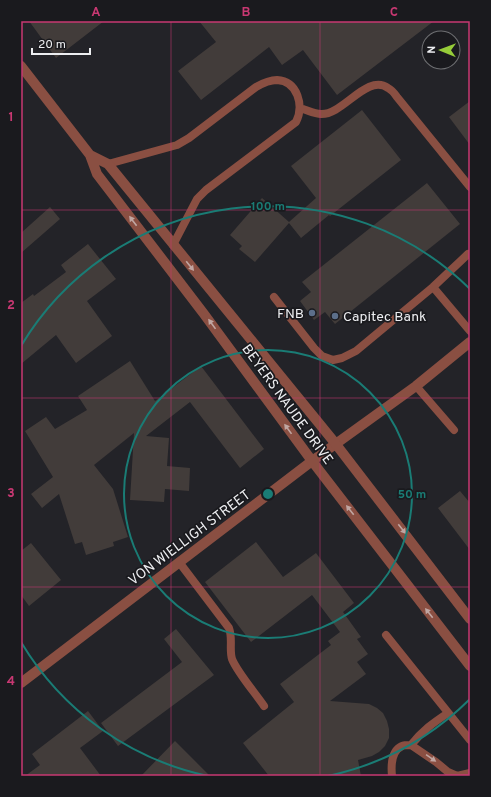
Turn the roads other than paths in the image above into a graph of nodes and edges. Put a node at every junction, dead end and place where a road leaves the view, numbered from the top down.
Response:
1 (21, 66) edge
2 (300, 108) junction
3 (90, 155) junction
4 (108, 164) junction
5 (470, 187) edge
6 (173, 245) junction
7 (468, 254) dead end
8 (433, 287) junction
9 (274, 297) dead end
10 (470, 331) edge
11 (470, 342) edge
12 (416, 386) junction
13 (454, 430) dead end
14 (335, 443) junction
15 (312, 460) junction
16 (179, 562) junction
17 (470, 618) edge
18 (386, 635) dead end
19 (470, 666) edge
20 (21, 683) edge
21 (264, 706) dead end
22 (448, 713) junction
23 (470, 740) edge
24 (412, 745) junction
25 (470, 773) edge
26 (392, 776) edge
27 (457, 776) edge

1 - 3 street, BEYERS NAUDE DRIVE
2 - 4 lane
2 - 5 lane
2 - 6 lane
3 - 4 street, BEYERS NAUDE DRIVE
15 -> 3 street, BEYERS NAUDE DRIVE
4 - 6 street, BEYERS NAUDE DRIVE
6 -> 14 street, BEYERS NAUDE DRIVE
7 - 8 lane
8 - 9 lane
8 - 10 lane
11 - 12 street, VON WIELLIGH STREET
12 - 13 lane
12 - 14 street, VON WIELLIGH STREET
14 - 15 street, VON WIELLIGH STREET
14 -> 17 street, BEYERS NAUDE DRIVE
15 - 16 street, VON WIELLIGH STREET
19 -> 15 street, BEYERS NAUDE DRIVE
16 - 20 street, VON WIELLIGH STREET
16 - 21 lane
18 - 22 lane
22 - 23 lane
22 - 24 lane
24 - 26 lane
24 -> 27 lane
25 - 27 lane

